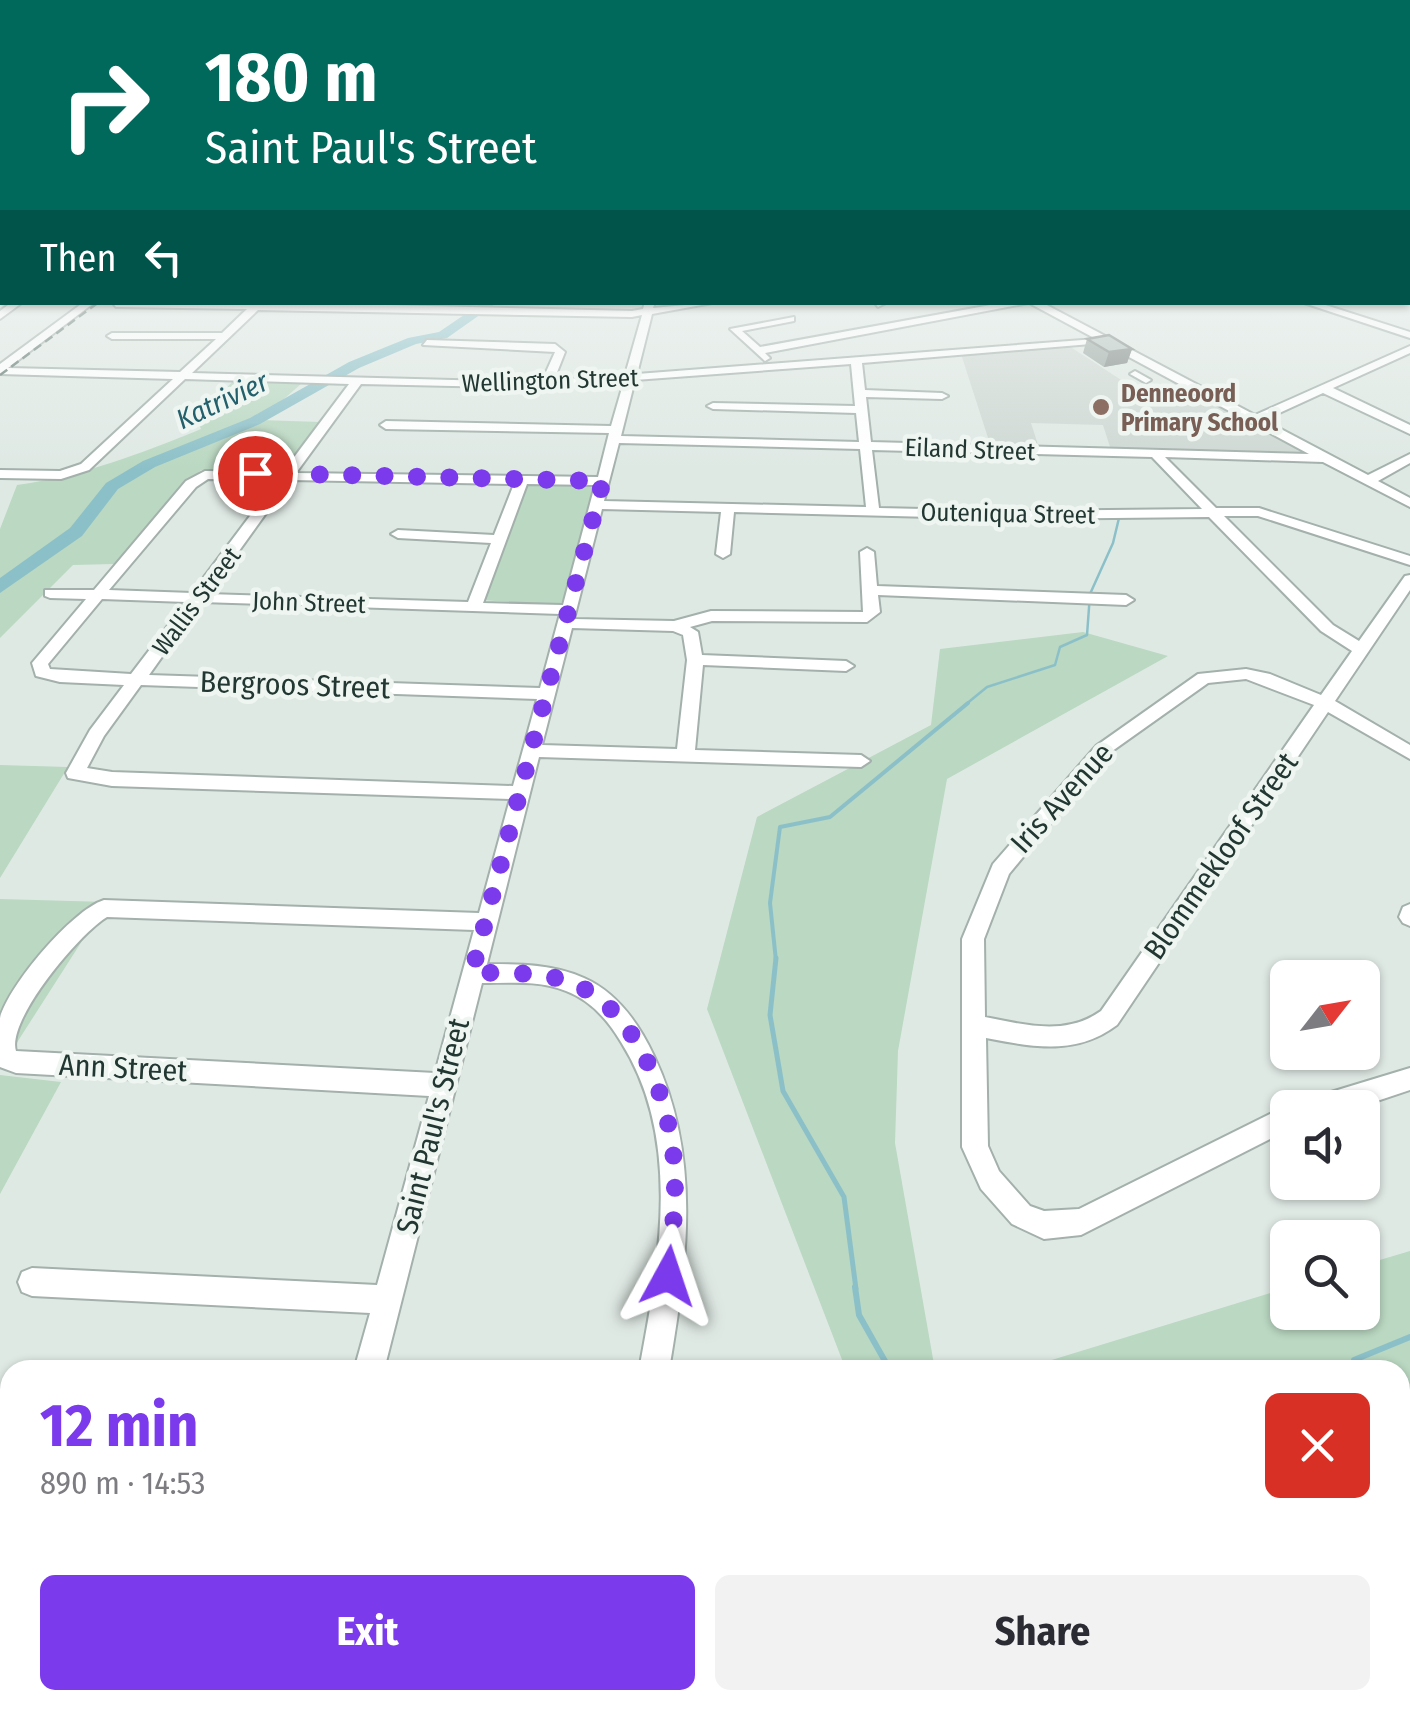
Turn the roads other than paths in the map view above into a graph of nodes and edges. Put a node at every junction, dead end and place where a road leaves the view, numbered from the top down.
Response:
1 (302, 308) edge
2 (648, 308) edge
3 (83, 309) edge
4 (254, 309) edge
5 (953, 309) edge
6 (993, 309) edge
7 (1046, 309) edge
8 (1327, 309) edge
9 (963, 315) junction
10 (791, 319) dead end
11 (291, 323) dead end
12 (1410, 335) edge
13 (112, 336) dead end
14 (225, 336) junction
15 (1103, 341) junction
16 (427, 342) dead end
17 (1410, 350) edge
18 (757, 351) junction
19 (856, 360) junction
20 (774, 366) junction
21 (2, 369) edge
22 (1165, 372) junction
23 (184, 376) junction
24 (1141, 377) dead end
25 (630, 378) junction
26 (356, 381) junction
27 (546, 384) junction
28 (1325, 389) junction
29 (860, 394) junction
30 (942, 396) dead end
31 (713, 406) dead end
32 (862, 410) junction
33 (1254, 420) junction
34 (386, 425) dead end
35 (1410, 430) edge
36 (616, 435) junction
37 (868, 445) junction
38 (1157, 456) junction
39 (1326, 458) junction
40 (1410, 458) edge
41 (0, 474) edge
42 (290, 474) junction
43 (522, 479) junction
44 (1369, 480) junction
45 (603, 481) junction
46 (1410, 502) edge
47 (599, 505) junction
48 (728, 507) junction
49 (873, 511) junction
50 (1212, 512) junction
51 (398, 534) dead end
52 (499, 539) junction
53 (867, 552) dead end
54 (723, 554) dead end
55 (1410, 561) edge
56 (1410, 579) edge
57 (873, 590) junction
58 (50, 593) dead end
59 (96, 595) junction
60 (198, 598) junction
61 (1126, 600) dead end
62 (474, 607) junction
63 (566, 616) junction
64 (676, 626) junction
65 (1361, 649) junction
66 (695, 660) junction
67 (846, 666) dead end
68 (136, 680) junction
69 (548, 694) junction
70 (1326, 704) junction
71 (533, 751) junction
72 (1410, 753) edge
73 (685, 756) junction
74 (861, 761) dead end
75 (519, 793) junction
76 (486, 922) junction
77 (472, 972) junction
78 (976, 1026) junction
79 (1410, 1079) edge
80 (444, 1084) junction
81 (1375, 1090) edge
82 (1270, 1126) edge
83 (32, 1282) dead end
84 (388, 1300) junction
85 (372, 1360) edge
86 (655, 1360) edge

1 - 11 street
2 - 25 street, Saint Paul's Street
3 - 21 street
4 - 14 street
5 - 9 street
6 - 9 street
7 - 15 street
8 - 12 street
9 - 18 street
10 - 18 street
13 - 14 street
14 - 23 street
15 - 19 street, Wellington Street
15 - 22 street
16 - 27 street
17 - 28 street
18 - 20 street
19 - 20 street, Wellington Street
19 - 29 street
20 - 25 street, Wellington Street
21 - 23 street, Wellington Street
22 - 24 street
22 - 33 street
23 - 26 street, Wellington Street
23 - 41 street
25 - 27 street, Wellington Street
25 - 36 street, Saint Paul's Street
26 - 27 street, Wellington Street
26 - 42 street, Wallis Street
28 - 33 street
28 - 35 street
29 - 30 street
29 - 32 street
31 - 32 street
32 - 37 street
33 - 39 street
34 - 36 street, Eiland Street
36 - 37 street, Eiland Street
36 - 45 street, Saint Paul's Street
37 - 38 street, Eiland Street
37 - 49 street
38 - 39 street, Eiland Street
38 - 50 street
39 - 44 street
40 - 44 street
42 - 43 street
42 - 59 street
42 - 60 street, Wallis Street
43 - 45 street
43 - 52 street
44 - 46 street
45 - 47 street, Saint Paul's Street
47 - 48 street, Outeniqua Street
47 - 63 street, Saint Paul's Street
48 - 49 street, Outeniqua Street
48 - 54 street
49 - 50 street, Outeniqua Street
50 - 55 street, Outeniqua Street
50 - 65 street
51 - 52 street
52 - 62 street
53 - 57 street
56 - 65 street, Blommekloof Street
57 - 61 street
57 - 64 street, John Street
58 - 59 street, John Street
59 - 60 street, John Street
59 - 68 street, Bergroos Street
60 - 62 street, John Street
60 - 68 street, Wallis Street
62 - 63 street, John Street
63 - 64 street, John Street
63 - 69 street, Saint Paul's Street
64 - 66 street
65 - 70 street, Blommekloof Street
66 - 67 street
66 - 73 street
68 - 69 street, Bergroos Street
68 - 75 street, Wallis Street
69 - 71 street, Saint Paul's Street
70 - 72 street, Iris Avenue
70 - 78 street, Blommekloof Street
70 - 78 street, Iris Avenue
71 - 73 street
71 - 75 street, Saint Paul's Street
73 - 74 street
75 - 76 street, Saint Paul's Street
76 - 77 street, Saint Paul's Street
76 - 80 street, Ann Street
77 - 80 street, Saint Paul's Street
77 - 86 street
78 - 82 street, Iris Avenue
79 - 81 street
80 - 84 street, Saint Paul's Street
83 - 84 street
84 - 85 street, Saint Paul's Street

